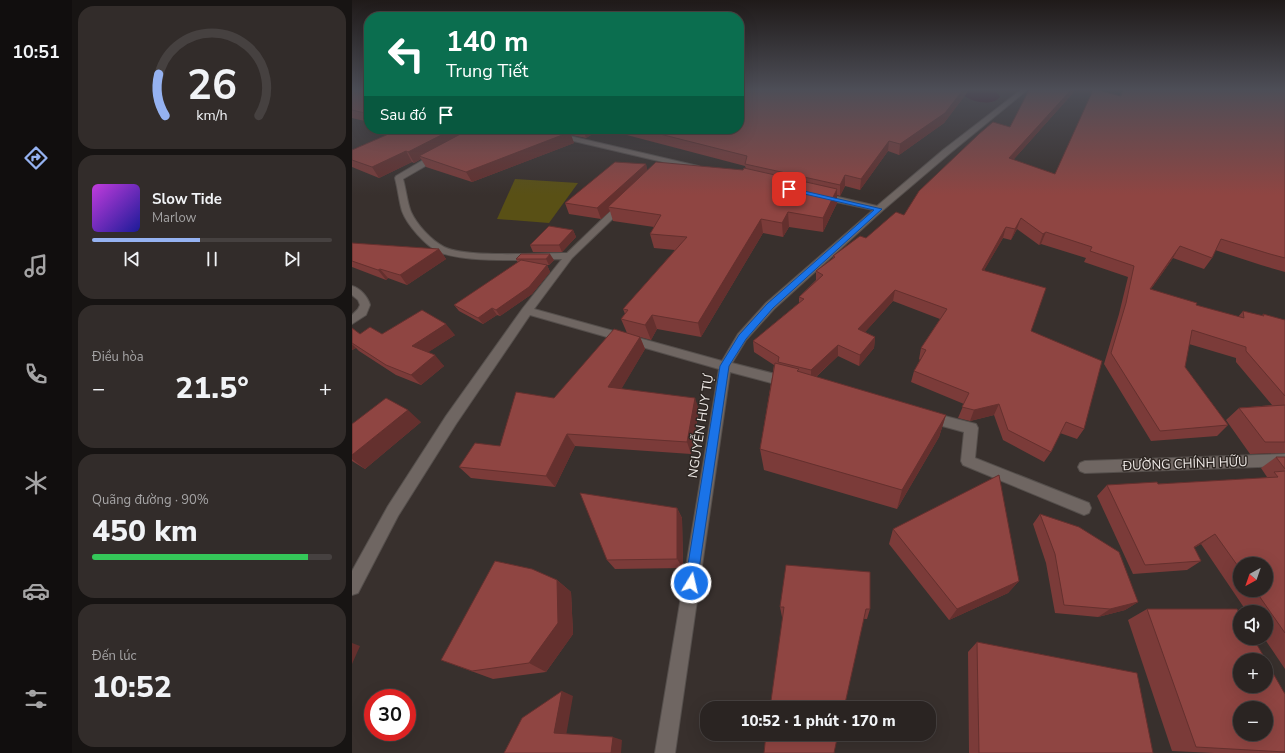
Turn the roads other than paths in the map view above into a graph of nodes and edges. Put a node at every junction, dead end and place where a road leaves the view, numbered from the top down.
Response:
1 (980, 125) edge
2 (553, 134) edge
3 (446, 151) edge
4 (669, 161) junction
5 (708, 170) edge
6 (649, 180) edge
7 (809, 193) edge
8 (628, 199) edge
9 (879, 209) junction
10 (569, 256) junction
11 (352, 288) edge
12 (527, 311) junction
13 (352, 320) edge
14 (725, 366) junction
15 (802, 386) edge
16 (917, 414) edge
17 (1285, 460) edge
18 (1085, 467) dead end
19 (1084, 508) dead end
20 (352, 587) edge
21 (665, 753) edge

1 - 9 street, NGUYỄN HUY TỰ
2 - 4 street
3 - 10 street
4 - 5 street
4 - 6 street
7 - 9 street
8 - 10 street
9 - 14 street, NGUYỄN HUY TỰ
10 - 12 street
11 - 13 street
12 - 14 street
12 - 20 street
14 - 15 street
14 - 21 street, NGUYỄN HUY TỰ
16 - 19 street
17 - 18 street, ĐƯỜNG CHÍNH HỮU

